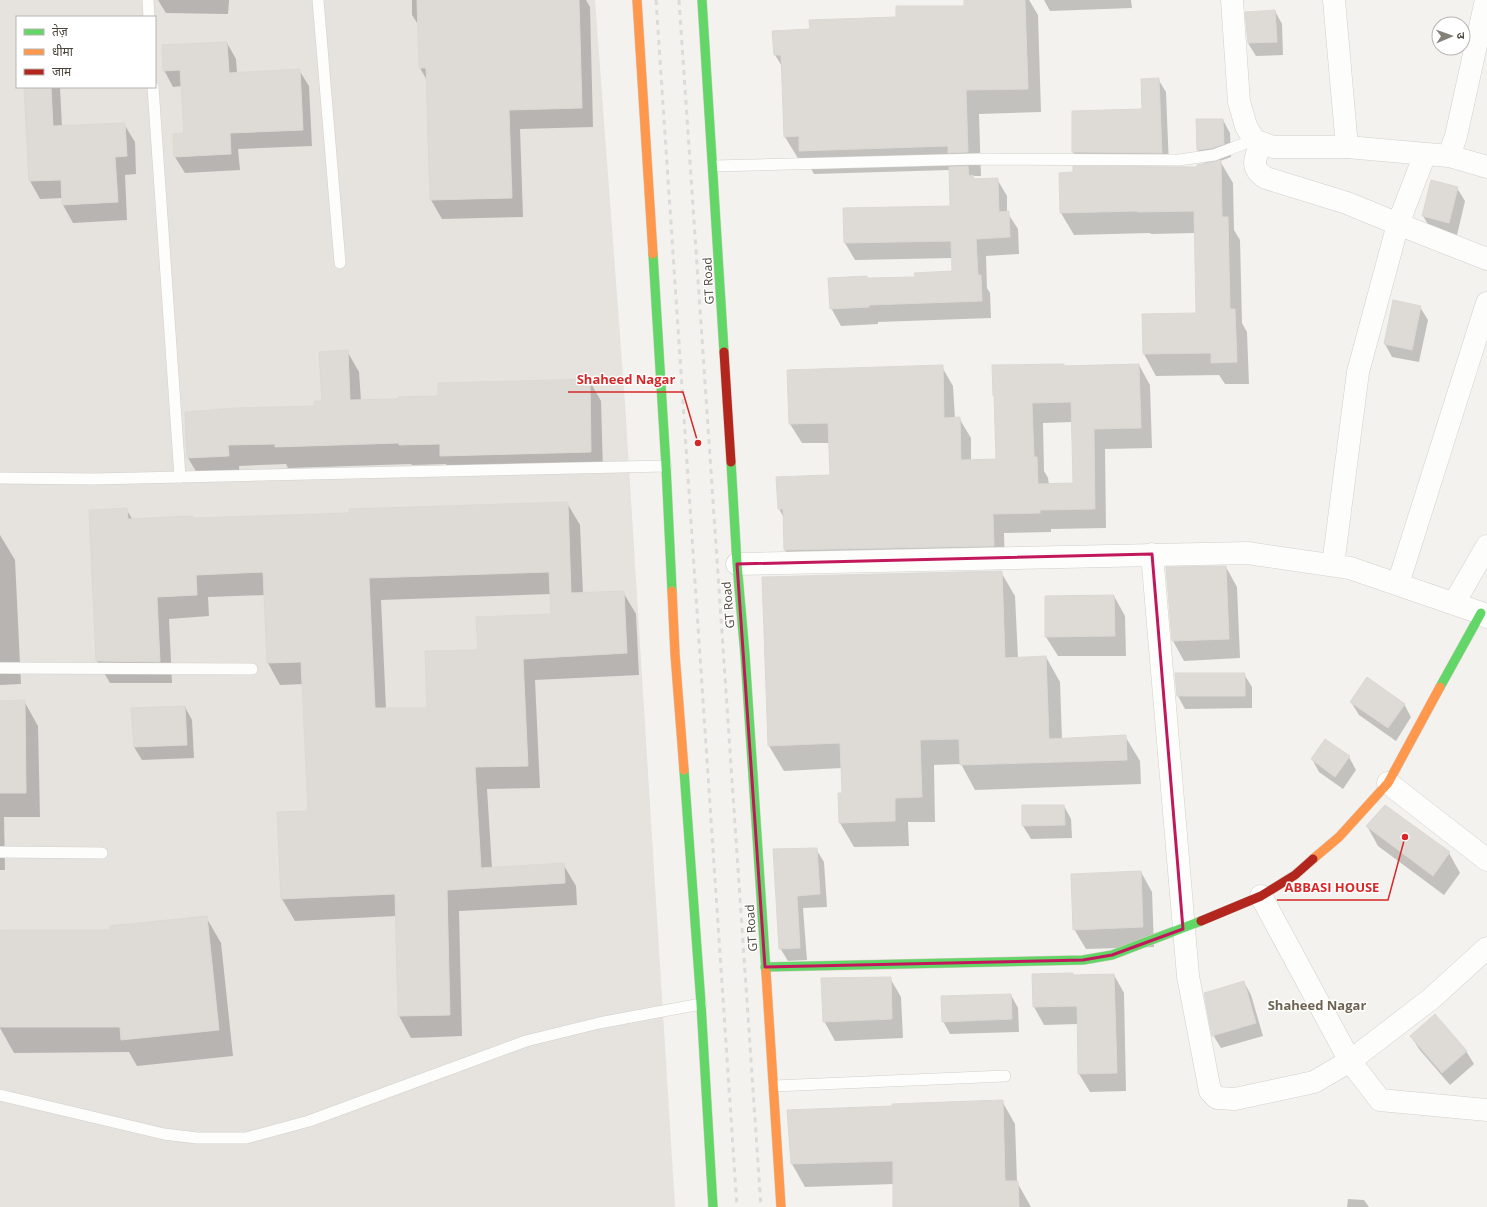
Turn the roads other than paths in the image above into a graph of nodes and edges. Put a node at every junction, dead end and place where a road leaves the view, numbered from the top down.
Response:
1 (148, 0) edge
2 (318, 0) edge
3 (638, 0) edge
4 (702, 0) edge
5 (1232, 0) edge
6 (1334, 0) edge
7 (1486, 0) edge
8 (149, 16) edge
9 (154, 88) edge
10 (1258, 141) junction
11 (1347, 147) junction
12 (1425, 154) junction
13 (1449, 156) junction
14 (713, 166) junction
15 (1487, 167) edge
16 (1398, 224) junction
17 (1487, 259) edge
18 (340, 263) dead end
19 (1487, 303) edge
20 (666, 466) junction
21 (180, 477) junction
22 (0, 478) edge
23 (1487, 546) edge
24 (1152, 554) junction
25 (737, 564) junction
26 (1333, 565) junction
27 (1398, 584) junction
28 (1454, 603) junction
29 (1484, 615) edge
30 (0, 668) edge
31 (252, 668) dead end
32 (1388, 784) junction
33 (0, 852) edge
34 (102, 853) dead end
35 (1487, 860) edge
36 (1261, 896) junction
37 (1183, 929) junction
38 (1487, 948) edge
39 (765, 967) junction
40 (700, 1004) junction
41 (1350, 1061) junction
42 (1005, 1076) dead end
43 (774, 1086) junction
44 (0, 1095) edge
45 (1487, 1110) edge
46 (713, 1207) edge
47 (782, 1207) edge

1 - 8 lane
2 - 18 lane
3 - 20 main road
4 - 14 main road, GT Road
5 - 10 street
6 - 11 street
7 - 13 street
9 - 21 lane
10 - 11 street
10 - 14 lane
10 - 16 street
11 - 12 street
12 - 13 street
12 - 16 street
13 - 15 street
14 - 25 main road, GT Road
16 - 17 street
16 - 26 street
19 - 27 street
20 - 21 lane
20 - 40 main road
21 - 22 lane
23 - 28 street
24 - 25 street
24 - 26 street
24 - 37 street
25 - 39 main road, GT Road
26 - 27 street
27 - 28 street
28 - 29 street
29 - 32 main road
30 - 31 lane
32 - 35 street
32 - 36 main road
33 - 34 lane
36 - 37 main road
36 - 41 street
37 - 39 main road
37 - 41 street
38 - 41 street
39 - 43 main road, GT Road
40 - 44 lane
40 - 46 main road
41 - 45 street
42 - 43 lane
43 - 47 main road, GT Road

